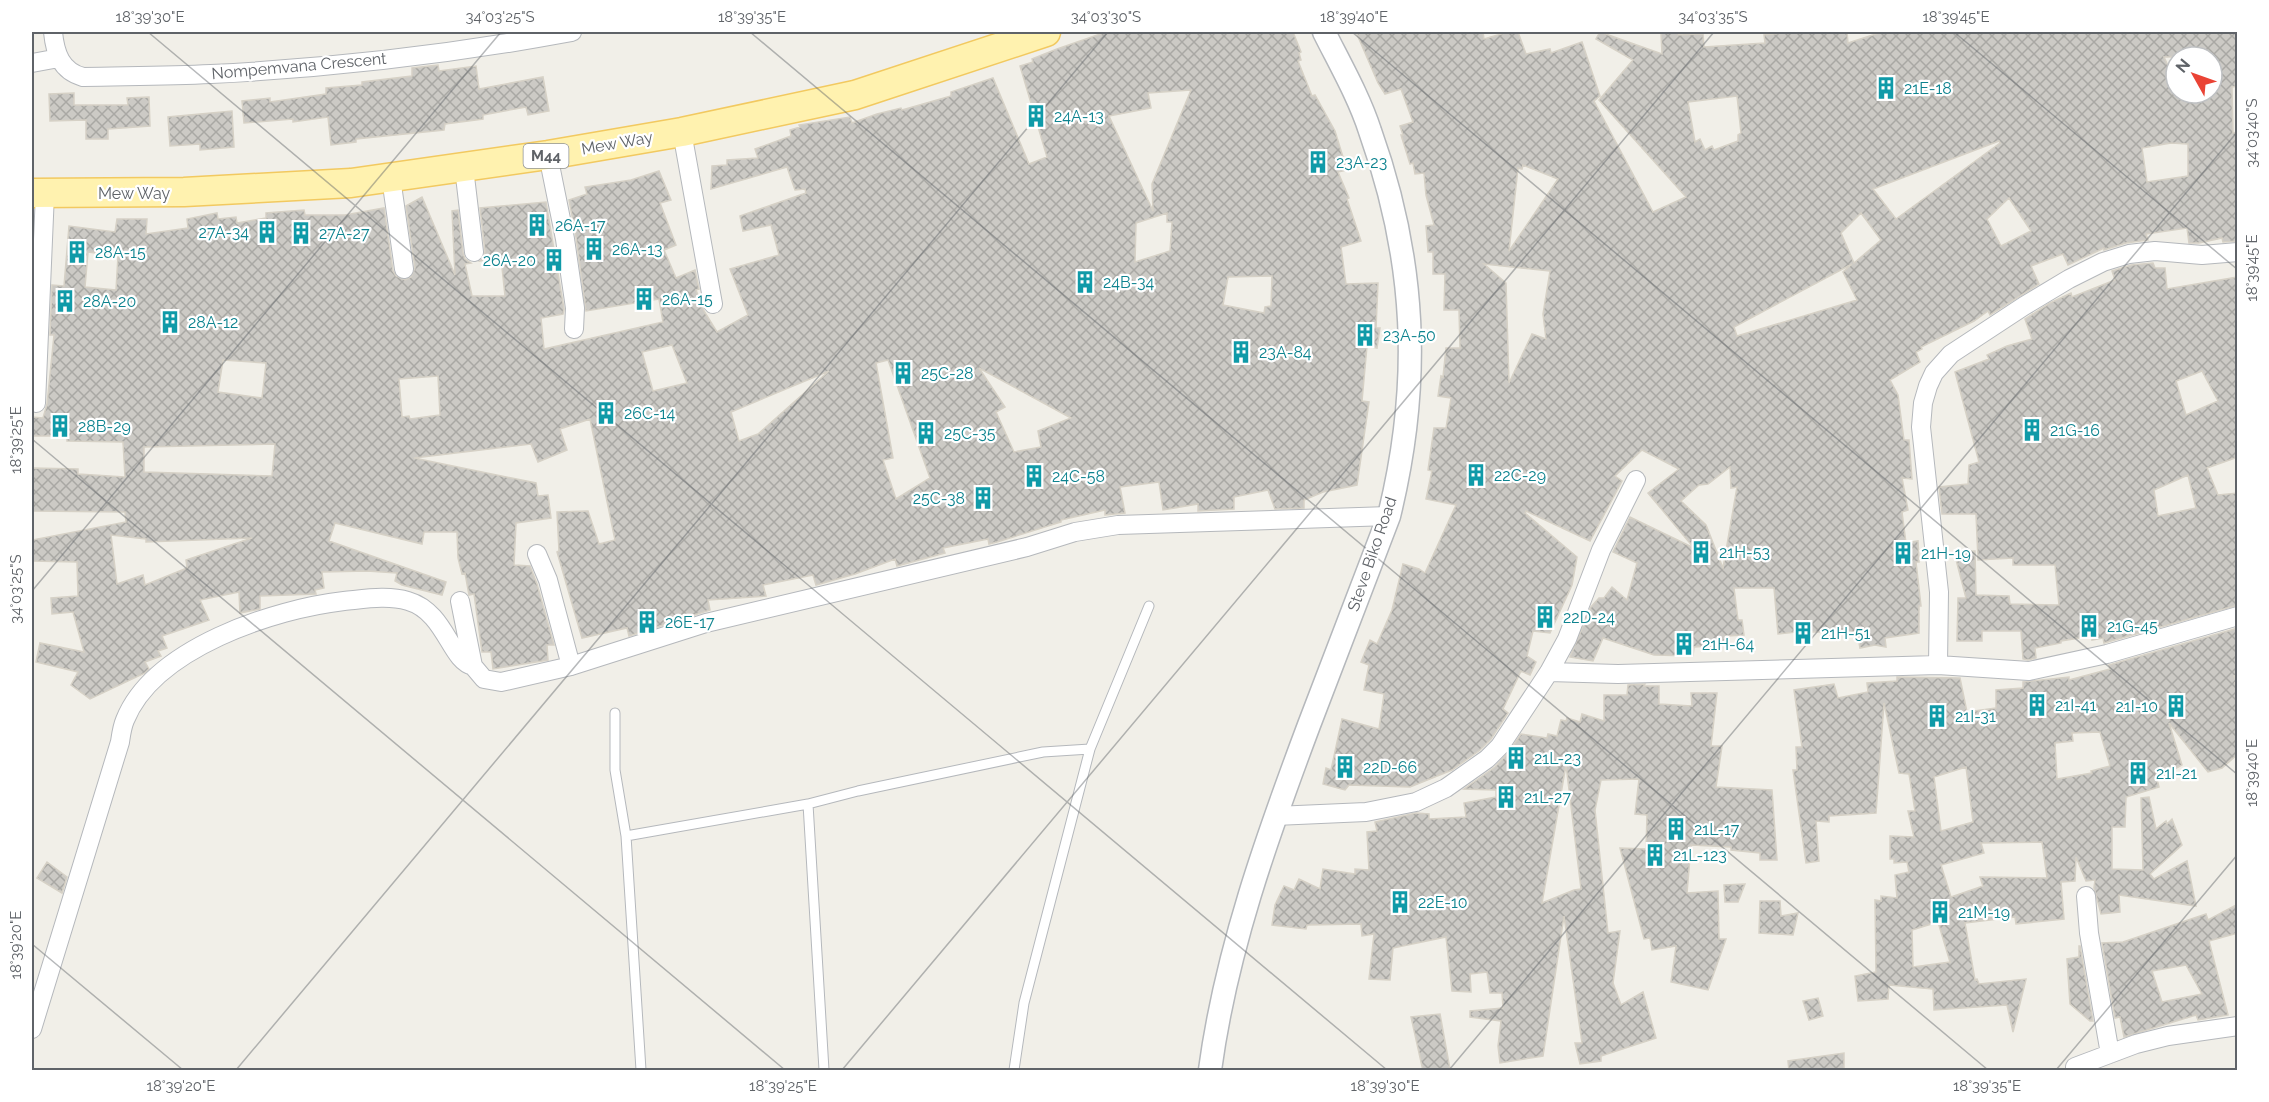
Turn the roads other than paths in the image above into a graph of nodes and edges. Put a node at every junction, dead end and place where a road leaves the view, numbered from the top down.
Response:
1 (53, 32) edge
2 (572, 32) edge
3 (1046, 32) edge
4 (1324, 32) edge
5 (476, 39) edge
6 (59, 58) junction
7 (32, 63) edge
8 (682, 132) junction
9 (548, 155) junction
10 (464, 168) junction
11 (391, 178) junction
12 (38, 193) edge
13 (474, 252) dead end
14 (2238, 252) edge
15 (404, 269) dead end
16 (713, 304) dead end
17 (574, 329) dead end
18 (36, 403) dead end
19 (1636, 480) dead end
20 (1389, 516) junction
21 (537, 554) dead end
22 (460, 601) dead end
23 (1149, 606) dead end
24 (2238, 616) edge
25 (1938, 665) junction
26 (473, 666) junction
27 (571, 666) junction
28 (1549, 672) junction
29 (615, 713) dead end
30 (1090, 749) junction
31 (808, 804) junction
32 (1275, 816) junction
33 (626, 836) junction
34 (2086, 896) dead end
35 (2238, 1026) edge
36 (32, 1029) edge
37 (2110, 1054) junction
38 (2075, 1067) dead end
39 (641, 1071) edge
40 (824, 1071) edge
41 (1014, 1071) edge
42 (1210, 1071) edge

1 - 6 street
2 - 5 street, Nompemvana Crescent
3 - 8 main road, Mew Way / M44
4 - 20 street, Steve Biko Road
5 - 6 street, Nompemvana Crescent
6 - 7 street
8 - 9 main road, Mew Way / M44
8 - 16 street
9 - 10 main road, Mew Way / M44
9 - 17 street
10 - 11 main road, Mew Way / M44
10 - 13 street
11 - 12 main road, Mew Way / M44
11 - 15 street
12 - 18 street
14 - 25 street
19 - 28 street
20 - 27 street
20 - 32 street, Steve Biko Road
21 - 27 street
22 - 26 street
23 - 30 lane
24 - 25 street
25 - 28 street
26 - 27 street
26 - 36 street
28 - 32 street
29 - 33 lane
30 - 31 lane
30 - 41 lane
31 - 33 lane
31 - 40 lane
32 - 42 street, Steve Biko Road
33 - 39 lane
34 - 37 street
35 - 37 street
37 - 38 street

